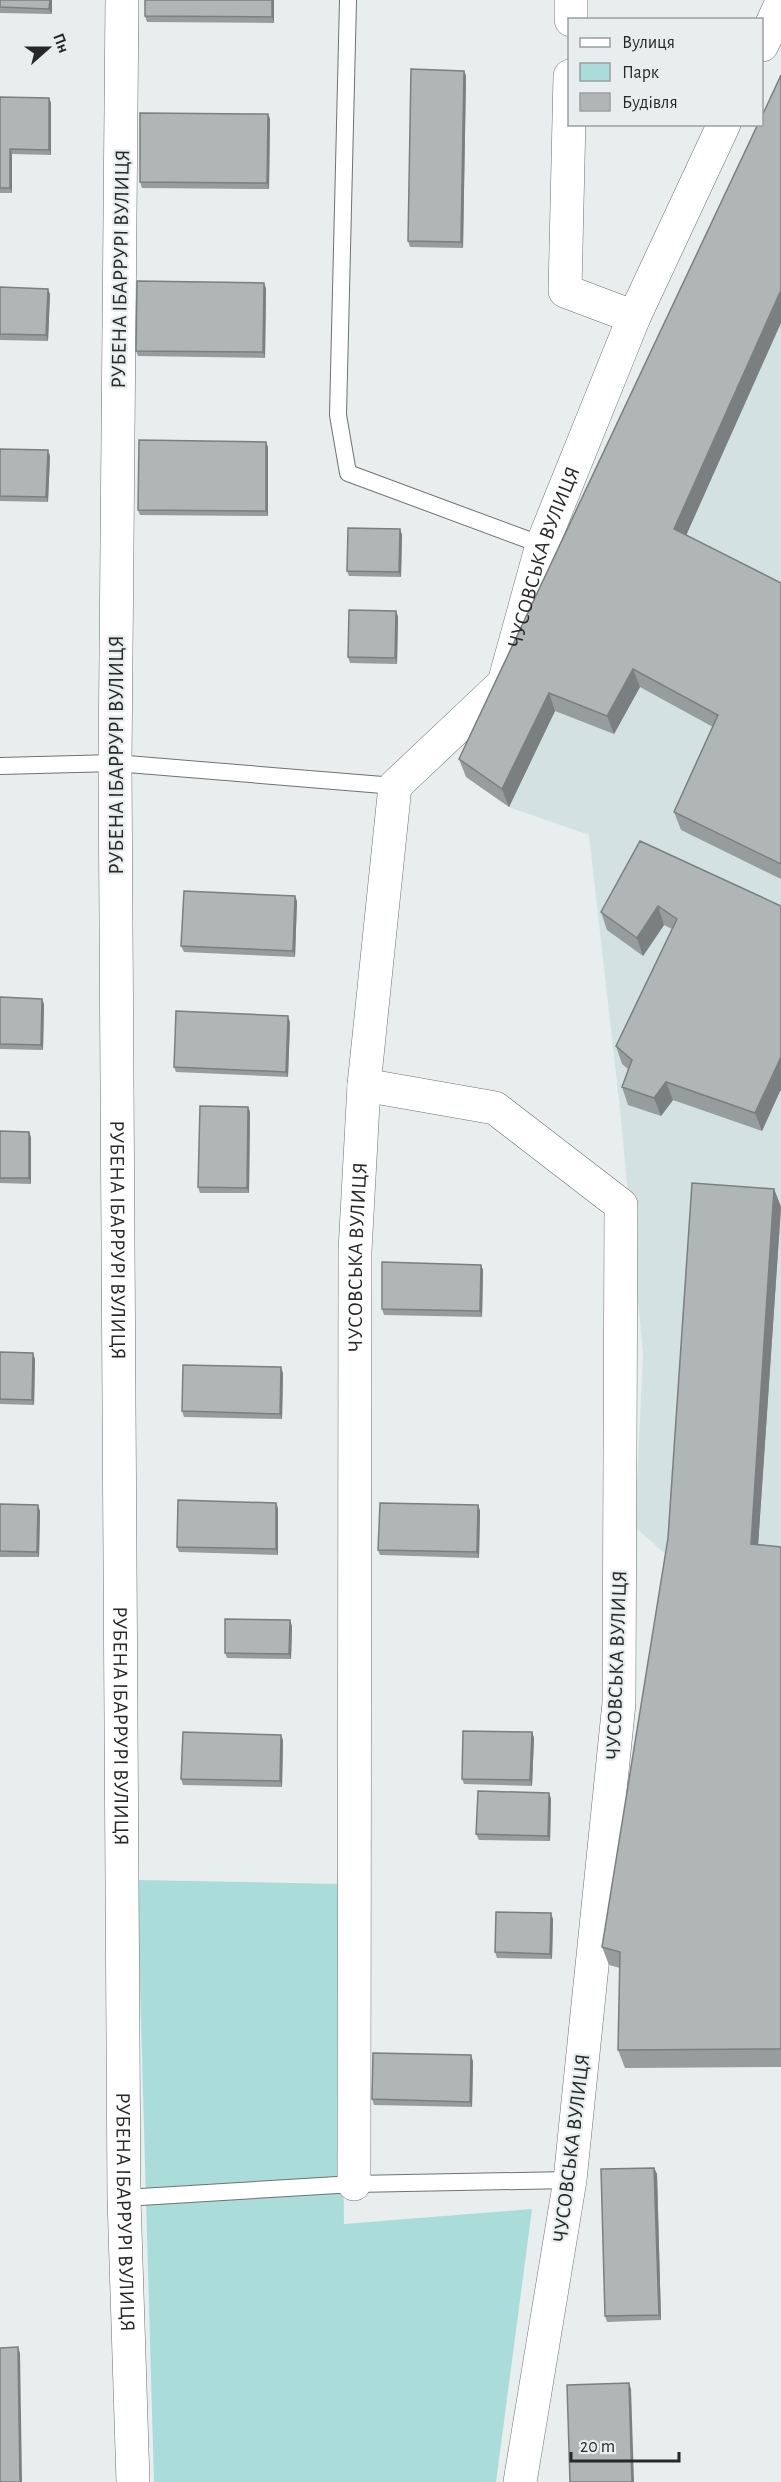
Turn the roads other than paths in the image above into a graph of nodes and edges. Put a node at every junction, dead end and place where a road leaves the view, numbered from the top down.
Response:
1 (122, 0) edge
2 (348, 0) edge
3 (571, 0) edge
4 (781, 4) edge
5 (571, 18) edge
6 (763, 43) edge
7 (569, 126) edge
8 (723, 126) edge
9 (634, 316) junction
10 (542, 544) junction
11 (115, 763) junction
12 (0, 766) edge
13 (395, 786) junction
14 (364, 1085) junction
15 (570, 2180) junction
16 (354, 2184) junction
17 (124, 2198) junction
18 (133, 2482) edge
19 (520, 2482) edge

1 - 11 street, РУБЕНА ІБАРРУРІ ВУЛИЦЯ
2 - 10 lane
3 - 5 street
4 - 6 street
7 - 9 street
8 - 9 street, ЧУСОВСЬКА ВУЛИЦЯ
9 - 10 street, ЧУСОВСЬКА ВУЛИЦЯ
10 - 13 street, ЧУСОВСЬКА ВУЛИЦЯ
11 - 12 lane
11 - 13 lane
11 - 17 street, РУБЕНА ІБАРРУРІ ВУЛИЦЯ
13 - 14 street, ЧУСОВСЬКА ВУЛИЦЯ
14 - 15 street, ЧУСОВСЬКА ВУЛИЦЯ
14 - 16 street, ЧУСОВСЬКА ВУЛИЦЯ
15 - 16 lane
15 - 19 street, ЧУСОВСЬКА ВУЛИЦЯ
16 - 17 lane
17 - 18 street, РУБЕНА ІБАРРУРІ ВУЛИЦЯ

